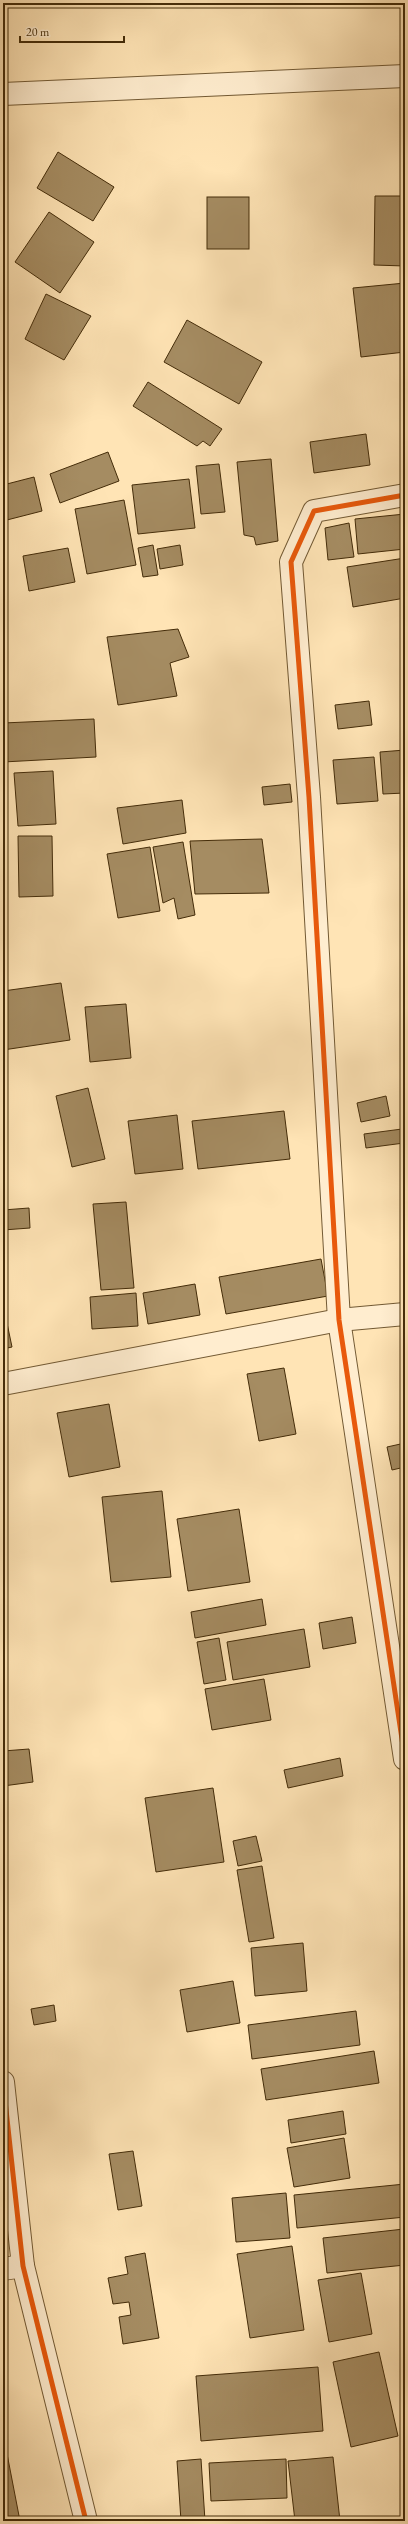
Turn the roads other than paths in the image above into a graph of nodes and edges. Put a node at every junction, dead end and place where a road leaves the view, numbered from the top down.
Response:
1 (405, 76) edge
2 (3, 94) edge
3 (405, 495) edge
4 (405, 1314) edge
5 (339, 1320) junction
6 (3, 1384) edge
7 (405, 1758) edge
8 (3, 2082) edge
9 (13, 2267) edge
10 (86, 2521) edge

1 - 2 street
3 - 5 street
4 - 5 street
5 - 6 street
5 - 7 street
8 - 9 street
9 - 10 street

